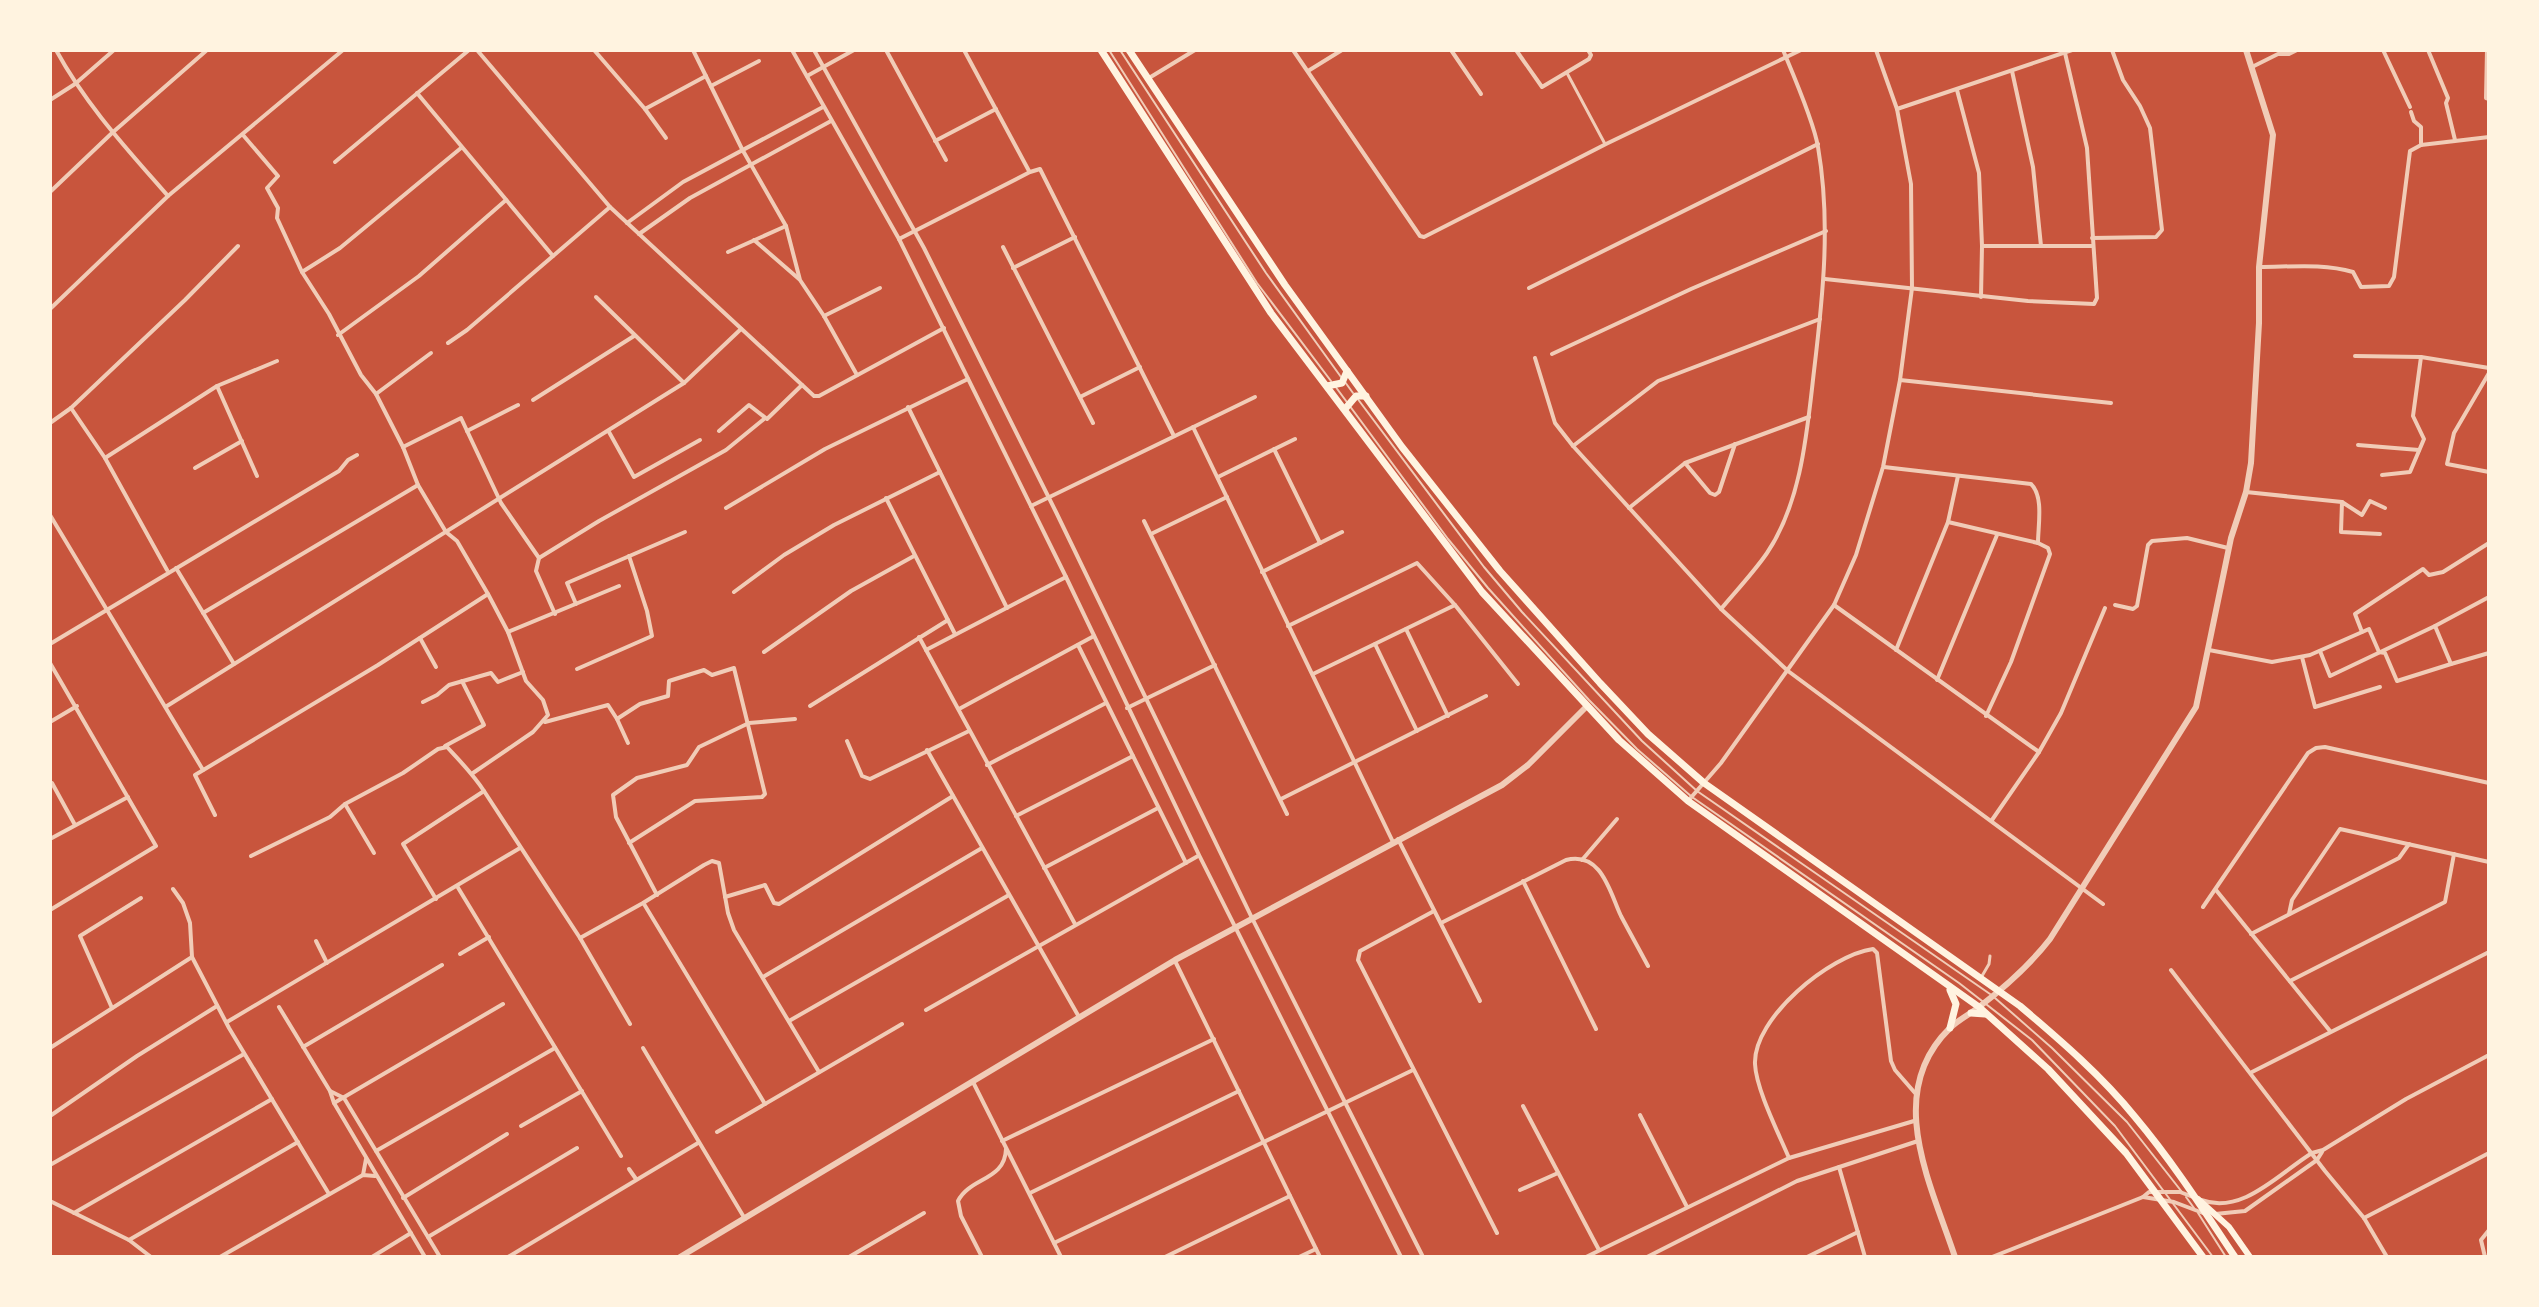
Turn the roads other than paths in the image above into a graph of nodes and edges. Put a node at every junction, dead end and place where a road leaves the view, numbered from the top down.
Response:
1 (56, 50) edge
2 (114, 50) edge
3 (207, 50) edge
4 (343, 50) edge
5 (469, 50) edge
6 (477, 50) edge
7 (594, 50) edge
8 (693, 50) edge
9 (792, 50) edge
10 (814, 50) edge
11 (854, 50) edge
12 (886, 50) edge
13 (964, 50) edge
14 (1101, 50) edge
15 (1109, 50) edge
16 (1120, 50) edge
17 (1129, 50) edge
18 (1195, 50) edge
19 (1293, 50) edge
20 (1342, 50) edge
21 (1451, 50) edge
22 (1516, 50) edge
23 (1588, 50) edge
24 (1783, 50) edge
25 (1801, 50) edge
26 (1876, 50) edge
27 (2072, 50) edge
28 (2112, 50) edge
29 (2246, 50) edge
30 (2297, 50) edge
31 (2383, 50) edge
32 (2428, 50) edge
33 (2487, 50) edge
34 (107, 53) edge
35 (2065, 53) junction
36 (1786, 56) junction
37 (759, 61) dead end
38 (2252, 67) junction
39 (822, 68) junction
40 (1308, 71) junction
41 (2012, 71) junction
42 (1567, 73) junction
43 (808, 75) junction
44 (706, 76) junction
45 (2488, 77) edge
46 (1148, 78) junction
47 (75, 84) junction
48 (711, 86) junction
49 (1957, 90) junction
50 (417, 93) junction
51 (1481, 94) dead end
52 (2489, 99) edge
53 (50, 100) edge
54 (823, 107) junction
55 (645, 109) junction
56 (996, 109) junction
57 (1897, 109) junction
58 (831, 121) junction
59 (112, 133) junction
60 (243, 135) junction
61 (2489, 137) edge
62 (666, 138) dead end
63 (2455, 140) junction
64 (935, 141) junction
65 (1606, 144) junction
66 (1818, 144) junction
67 (2421, 145) junction
68 (461, 148) junction
69 (742, 149) junction
70 (946, 160) dead end
71 (335, 162) dead end
72 (751, 164) junction
73 (1030, 172) junction
74 (50, 192) edge
75 (168, 196) junction
76 (506, 200) junction
77 (610, 207) junction
78 (627, 223) junction
79 (786, 226) junction
80 (1826, 231) junction
81 (912, 232) junction
82 (639, 234) junction
83 (1075, 237) junction
84 (900, 238) junction
85 (2092, 238) junction
86 (754, 240) junction
87 (238, 246) dead end
88 (1982, 246) junction
89 (2041, 246) junction
90 (2093, 246) junction
91 (1003, 247) dead end
92 (728, 252) dead end
93 (553, 256) junction
94 (2259, 267) junction
95 (1013, 268) junction
96 (302, 272) junction
97 (1825, 279) junction
98 (800, 280) junction
99 (880, 288) dead end
100 (1529, 288) dead end
101 (1912, 288) junction
102 (596, 297) dead end
103 (1981, 297) junction
104 (50, 309) edge
105 (824, 316) junction
106 (1820, 319) junction
107 (944, 328) junction
108 (741, 329) junction
109 (338, 335) junction
110 (634, 336) junction
111 (448, 343) dead end
112 (431, 353) dead end
113 (1552, 354) dead end
114 (2355, 356) dead end
115 (2421, 357) junction
116 (1535, 358) dead end
117 (277, 361) dead end
118 (1140, 367) junction
119 (2489, 370) edge
120 (858, 375) junction
121 (1345, 376) junction
122 (968, 379) junction
123 (1900, 380) junction
124 (684, 383) junction
125 (802, 385) junction
126 (217, 386) junction
127 (1330, 386) junction
128 (376, 394) junction
129 (1356, 396) junction
130 (1366, 396) junction
131 (1080, 397) junction
132 (1255, 397) dead end
133 (533, 400) dead end
134 (2111, 403) dead end
135 (518, 405) dead end
136 (1346, 406) junction
137 (908, 407) junction
138 (71, 408) junction
139 (1809, 417) junction
140 (764, 419) junction
141 (50, 423) edge
142 (1093, 423) dead end
143 (1193, 427) junction
144 (466, 431) junction
145 (719, 431) dead end
146 (609, 432) junction
147 (1174, 436) junction
148 (1295, 439) dead end
149 (700, 440) dead end
150 (242, 441) junction
151 (1735, 444) junction
152 (2358, 445) dead end
153 (1573, 446) junction
154 (403, 447) junction
155 (1274, 449) junction
156 (2419, 450) junction
157 (357, 455) dead end
158 (105, 458) junction
159 (1685, 463) junction
160 (1883, 467) junction
161 (195, 468) dead end
162 (940, 472) junction
163 (2489, 472) edge
164 (1959, 475) junction
165 (2382, 475) dead end
166 (257, 476) dead end
167 (1217, 477) junction
168 (418, 485) junction
169 (2246, 492) junction
170 (1227, 497) junction
171 (499, 498) junction
172 (886, 498) junction
173 (1046, 499) junction
174 (2342, 502) junction
175 (1032, 505) junction
176 (726, 508) dead end
177 (1629, 508) junction
178 (2385, 508) dead end
179 (50, 515) edge
180 (1144, 521) dead end
181 (1948, 522) junction
182 (446, 532) junction
183 (685, 532) dead end
184 (1342, 532) dead end
185 (1151, 534) junction
186 (2380, 534) dead end
187 (1997, 535) junction
188 (1320, 543) junction
189 (2038, 543) junction
190 (2489, 543) edge
191 (2228, 548) junction
192 (629, 556) junction
193 (914, 556) junction
194 (539, 558) junction
195 (176, 568) junction
196 (168, 571) junction
197 (1262, 572) junction
198 (1066, 577) junction
199 (619, 586) dead end
200 (734, 592) dead end
201 (488, 594) junction
202 (2489, 597) edge
203 (576, 604) junction
204 (1455, 605) junction
205 (1834, 605) junction
206 (2115, 605) dead end
207 (1007, 608) junction
208 (2105, 608) dead end
209 (108, 609) junction
210 (1721, 609) junction
211 (203, 613) junction
212 (555, 614) junction
213 (948, 620) junction
214 (1288, 626) junction
215 (2435, 626) junction
216 (1406, 629) junction
217 (508, 632) junction
218 (2362, 632) junction
219 (955, 634) junction
220 (1094, 636) junction
221 (919, 637) junction
222 (420, 638) junction
223 (50, 644) edge
224 (1375, 644) junction
225 (1078, 645) junction
226 (926, 650) junction
227 (1896, 650) junction
228 (2209, 650) junction
229 (2320, 651) junction
230 (764, 652) dead end
231 (2379, 652) junction
232 (2489, 653) edge
233 (2302, 657) junction
234 (50, 663) edge
235 (234, 664) junction
236 (2451, 664) junction
237 (1215, 665) junction
238 (436, 667) dead end
239 (577, 669) dead end
240 (1788, 671) junction
241 (523, 672) junction
242 (1312, 674) junction
243 (1937, 680) junction
244 (462, 681) junction
245 (1518, 684) dead end
246 (2380, 687) dead end
247 (1486, 696) dead end
248 (1143, 700) junction
249 (423, 702) dead end
250 (1107, 703) junction
251 (77, 706) junction
252 (167, 706) junction
253 (810, 706) dead end
254 (1587, 706) junction
255 (1129, 707) junction
256 (958, 709) junction
257 (1448, 716) junction
258 (1986, 716) junction
259 (617, 719) junction
260 (795, 719) dead end
261 (50, 722) edge
262 (543, 723) junction
263 (749, 723) junction
264 (969, 731) junction
265 (1417, 731) junction
266 (847, 741) dead end
267 (628, 743) dead end
268 (444, 747) junction
269 (927, 750) junction
270 (2039, 752) junction
271 (1133, 756) junction
272 (1355, 763) junction
273 (987, 765) junction
274 (203, 770) junction
275 (473, 773) junction
276 (52, 783) edge
277 (1704, 783) junction
278 (2489, 783) edge
279 (484, 791) junction
280 (1697, 791) junction
281 (953, 796) junction
282 (128, 797) junction
283 (1690, 799) junction
284 (1280, 800) junction
285 (345, 804) junction
286 (1158, 808) junction
287 (1287, 814) dead end
288 (215, 815) dead end
289 (1016, 816) junction
290 (1617, 819) dead end
291 (1992, 820) junction
292 (75, 825) junction
293 (50, 839) edge
294 (1396, 841) junction
295 (629, 843) junction
296 (2409, 844) junction
297 (521, 848) junction
298 (983, 848) junction
299 (374, 853) dead end
300 (2454, 854) junction
301 (1199, 855) junction
302 (251, 856) dead end
303 (1582, 860) junction
304 (2489, 862) edge
305 (1186, 863) junction
306 (1044, 868) junction
307 (1523, 881) junction
308 (457, 886) junction
309 (173, 889) dead end
310 (2081, 889) junction
311 (2215, 890) junction
312 (657, 895) junction
313 (1009, 895) junction
314 (725, 897) junction
315 (141, 898) dead end
316 (436, 899) junction
317 (643, 903) junction
318 (2103, 904) dead end
319 (2203, 907) dead end
320 (50, 910) edge
321 (1434, 911) junction
322 (2289, 914) junction
323 (1250, 919) junction
324 (1441, 923) junction
325 (1075, 924) junction
326 (1237, 926) junction
327 (2251, 934) junction
328 (489, 937) junction
329 (580, 938) junction
330 (316, 941) dead end
331 (1038, 947) junction
332 (2489, 952) edge
333 (460, 954) dead end
334 (1990, 956) dead end
335 (192, 957) junction
336 (1175, 960) junction
337 (327, 963) junction
338 (442, 965) dead end
339 (1648, 966) dead end
340 (2171, 970) dead end
341 (763, 977) junction
342 (1980, 979) junction
343 (2290, 981) junction
344 (1947, 985) junction
345 (1996, 994) junction
346 (1480, 1001) dead end
347 (503, 1004) dead end
348 (1982, 1005) junction
349 (217, 1006) junction
350 (279, 1007) dead end
351 (112, 1008) junction
352 (926, 1010) dead end
353 (1971, 1013) junction
354 (1079, 1017) junction
355 (1990, 1017) junction
356 (789, 1021) junction
357 (227, 1022) junction
358 (630, 1024) dead end
359 (902, 1024) dead end
360 (1950, 1028) junction
361 (1596, 1029) dead end
362 (2330, 1031) junction
363 (1214, 1039) junction
364 (50, 1048) edge
365 (302, 1048) junction
366 (555, 1048) junction
367 (643, 1048) dead end
368 (244, 1054) junction
369 (2489, 1055) edge
370 (1413, 1070) junction
371 (819, 1072) junction
372 (2251, 1072) junction
373 (973, 1082) junction
374 (330, 1091) junction
375 (582, 1091) junction
376 (1239, 1091) junction
377 (1915, 1093) junction
378 (344, 1098) junction
379 (272, 1099) junction
380 (334, 1103) junction
381 (765, 1104) junction
382 (1344, 1104) junction
383 (1523, 1106) dead end
384 (1329, 1111) junction
385 (1640, 1115) dead end
386 (50, 1116) edge
387 (1914, 1121) junction
388 (521, 1126) dead end
389 (717, 1132) dead end
390 (507, 1134) dead end
391 (1002, 1141) junction
392 (1918, 1141) junction
393 (298, 1142) junction
394 (1264, 1142) junction
395 (698, 1143) junction
396 (577, 1148) dead end
397 (1006, 1149) junction
398 (2323, 1150) junction
399 (376, 1151) junction
400 (2312, 1153) junction
401 (2489, 1153) edge
402 (621, 1156) dead end
403 (1789, 1158) junction
404 (366, 1159) junction
405 (2317, 1160) junction
406 (50, 1165) edge
407 (1838, 1166) junction
408 (629, 1169) dead end
409 (1558, 1173) junction
410 (363, 1175) junction
411 (375, 1176) junction
412 (636, 1179) junction
413 (1520, 1190) dead end
414 (2165, 1190) junction
415 (2154, 1191) junction
416 (1030, 1193) junction
417 (2183, 1193) junction
418 (329, 1194) junction
419 (1290, 1196) junction
420 (2143, 1197) junction
421 (403, 1198) junction
422 (2160, 1199) junction
423 (2198, 1199) junction
424 (50, 1201) edge
425 (2174, 1202) junction
426 (1687, 1207) junction
427 (2196, 1210) junction
428 (74, 1213) junction
429 (924, 1213) dead end
430 (2207, 1214) junction
431 (2218, 1214) junction
432 (2364, 1218) junction
433 (745, 1219) junction
434 (2489, 1230) edge
435 (1858, 1232) junction
436 (411, 1233) junction
437 (1497, 1233) dead end
438 (428, 1237) junction
439 (129, 1240) junction
440 (1054, 1243) junction
441 (1316, 1249) junction
442 (1599, 1250) junction
443 (151, 1257) edge
444 (220, 1257) edge
445 (372, 1257) edge
446 (425, 1257) edge
447 (440, 1257) edge
448 (508, 1257) edge
449 (680, 1257) edge
450 (849, 1257) edge
451 (982, 1257) edge
452 (1061, 1257) edge
453 (1165, 1257) edge
454 (1299, 1257) edge
455 (1320, 1257) edge
456 (1401, 1257) edge
457 (1423, 1257) edge
458 (1586, 1257) edge
459 (1647, 1257) edge
460 (1807, 1257) edge
461 (1865, 1257) edge
462 (1955, 1257) edge
463 (1992, 1257) edge
464 (2203, 1257) edge
465 (2213, 1257) edge
466 (2226, 1257) edge
467 (2235, 1257) edge
468 (2250, 1257) edge
469 (2387, 1257) edge
470 (2485, 1257) edge

1 - 47 street
2 - 34 street
3 - 59 street
4 - 60 street
5 - 50 street
6 - 77 street
7 - 55 street
8 - 44 street
9 - 43 street
10 - 39 street
11 - 39 street
12 - 64 street
13 - 56 street
14 - 127 main road
15 - 127 lane
16 - 121 lane
17 - 46 main road
18 - 46 street
19 - 40 street
20 - 40 street
21 - 51 street
22 - 42 street
23 - 42 street
24 - 36 street
25 - 36 street
26 - 57 street
27 - 35 street
28 - 85 street
29 - 38 street
30 - 38 street
31 - 67 street
32 - 63 street
33 - 45 street
34 - 47 street
35 - 41 street
35 - 85 street
36 - 65 street
36 - 66 street
37 - 48 street
38 - 94 street
39 - 43 street
39 - 81 street
40 - 65 street
41 - 49 street
41 - 89 street
42 - 65 street
43 - 54 street
44 - 48 street
44 - 55 street
45 - 52 street
46 - 121 main road
47 - 53 street
47 - 59 street
48 - 69 street
49 - 57 street
49 - 88 street
50 - 68 street
50 - 71 street
54 - 58 street
54 - 69 street
55 - 62 street
56 - 64 street
56 - 73 street
57 - 101 street
58 - 72 street
58 - 84 street
59 - 74 street
59 - 75 street
60 - 75 street
60 - 96 street
61 - 63 street
63 - 67 street
64 - 70 street
66 - 80 street
66 - 100 street
67 - 94 street
68 - 76 street
68 - 96 street
69 - 72 street
69 - 78 street
72 - 79 street
72 - 82 street
73 - 81 street
73 - 83 street
75 - 104 street
76 - 93 street
76 - 109 street
77 - 78 street
77 - 93 street
78 - 82 street
79 - 86 street
79 - 98 street
80 - 97 street
80 - 113 street
81 - 84 street
81 - 173 street
82 - 108 street
83 - 95 street
83 - 118 street
84 - 107 street
85 - 90 street
86 - 92 street
86 - 98 street
87 - 138 street
88 - 89 street
88 - 103 street
89 - 90 street
90 - 103 street
91 - 95 street
93 - 111 street
94 - 169 street
95 - 131 street
96 - 109 street
97 - 101 street
97 - 106 street
98 - 105 street
99 - 105 street
101 - 103 street
101 - 123 street
102 - 110 street
105 - 120 street
106 - 139 street
106 - 153 street
107 - 120 street
107 - 122 street
108 - 124 street
108 - 125 street
109 - 128 street
110 - 124 street
110 - 133 street
112 - 128 street
114 - 115 street
115 - 119 street
115 - 156 street
116 - 153 street
117 - 126 street
118 - 131 street
118 - 147 street
119 - 163 street
120 - 125 street
121 - 127 main road
121 - 129 lane
121 - 130 main road
122 - 137 street
122 - 175 street
123 - 134 street
123 - 160 street
124 - 146 street
125 - 140 street
126 - 150 street
126 - 158 street
127 - 136 main road
128 - 154 street
129 - 130 main road
129 - 136 main road
129 - 280 lane
130 - 277 main road
131 - 142 street
132 - 143 street
135 - 144 street
136 - 254 main road
136 - 283 lane
137 - 162 street
137 - 176 street
138 - 141 street
138 - 158 street
139 - 151 street
139 - 210 street
140 - 145 street
140 - 194 street
143 - 147 street
143 - 167 street
144 - 154 street
144 - 171 street
146 - 149 street
146 - 171 street
147 - 173 street
148 - 155 street
150 - 161 street
150 - 166 street
151 - 159 street
151 - 159 street
152 - 156 street
153 - 177 street
154 - 168 street
155 - 167 street
155 - 188 street
156 - 165 street
157 - 195 street
158 - 196 street
159 - 177 street
160 - 164 street
160 - 205 street
162 - 172 street
162 - 207 street
164 - 181 street
164 - 189 street
167 - 170 street
168 - 182 street
168 - 211 street
169 - 174 street
169 - 191 street
170 - 185 street
170 - 197 street
171 - 182 street
171 - 194 street
172 - 193 street
172 - 200 street
173 - 175 street
173 - 248 street
174 - 178 street
174 - 186 street
175 - 198 street
177 - 210 street
179 - 209 street
180 - 185 street
181 - 187 street
181 - 227 street
182 - 201 street
182 - 235 street
183 - 192 street
184 - 188 street
185 - 237 street
187 - 189 street
187 - 243 street
188 - 197 street
189 - 258 street
190 - 218 street
191 - 206 street
191 - 228 street
192 - 203 street
192 - 239 street
193 - 213 street
193 - 230 street
194 - 212 street
195 - 196 street
195 - 211 street
196 - 209 street
197 - 214 street
198 - 207 street
198 - 220 street
199 - 203 street
201 - 217 street
201 - 222 street
202 - 215 street
203 - 212 street
204 - 214 street
204 - 216 street
204 - 245 street
205 - 227 street
205 - 240 street
207 - 219 street
208 - 270 street
209 - 223 street
209 - 252 street
210 - 240 street
211 - 235 street
212 - 217 street
213 - 219 street
213 - 221 street
214 - 242 street
215 - 231 street
215 - 236 street
216 - 224 street
216 - 257 street
217 - 241 street
218 - 229 street
218 - 231 street
219 - 226 street
220 - 225 street
220 - 255 street
221 - 226 street
221 - 253 street
222 - 238 street
222 - 274 street
224 - 242 street
224 - 265 street
225 - 250 street
225 - 256 street
226 - 256 street
227 - 243 street
228 - 233 street
228 - 310 street
229 - 231 street
229 - 233 street
231 - 236 street
232 - 236 street
233 - 246 street
234 - 251 street
235 - 252 street
237 - 248 street
237 - 284 street
240 - 277 street
240 - 291 street
241 - 244 street
241 - 262 street
242 - 272 street
243 - 258 street
244 - 249 street
244 - 268 street
247 - 257 street
248 - 255 street
248 - 323 street
250 - 271 street
250 - 273 street
251 - 261 street
251 - 282 street
252 - 274 street
254 - 283 main road
254 - 294 street
255 - 301 street
256 - 264 street
257 - 265 street
258 - 270 street
259 - 262 street
259 - 263 street
259 - 267 street
260 - 263 street
262 - 275 street
263 - 295 street
263 - 295 street
264 - 269 street
264 - 273 street
265 - 272 street
266 - 269 street
268 - 275 street
268 - 285 street
269 - 281 street
270 - 291 street
271 - 286 street
271 - 289 street
272 - 284 street
272 - 294 street
273 - 289 street
274 - 288 street
275 - 279 street
276 - 292 street
277 - 280 street
277 - 342 main road
278 - 311 street
279 - 297 street
279 - 316 street
280 - 283 street
280 - 345 lane
281 - 298 street
281 - 314 street
282 - 292 street
282 - 320 street
283 - 344 main road
283 - 348 lane
284 - 287 street
285 - 299 street
285 - 302 street
286 - 305 street
286 - 306 street
289 - 306 street
290 - 303 street
291 - 310 street
292 - 293 street
294 - 321 street
294 - 323 street
295 - 312 street
296 - 300 street
296 - 322 street
296 - 322 street
297 - 308 street
297 - 329 street
298 - 313 street
298 - 341 street
300 - 304 street
300 - 343 street
301 - 305 street
301 - 326 street
303 - 307 street
303 - 339 street
305 - 325 street
306 - 325 street
307 - 324 street
307 - 361 street
308 - 316 street
308 - 328 street
309 - 335 street
310 - 318 street
310 - 345 street
311 - 319 street
311 - 327 street
312 - 314 street
312 - 317 street
313 - 331 street
313 - 356 street
314 - 341 street
315 - 351 street
316 - 337 street
317 - 329 street
317 - 381 street
321 - 324 street
321 - 370 street
322 - 327 street
323 - 326 street
323 - 382 street
324 - 346 street
325 - 331 street
326 - 336 street
326 - 384 street
327 - 343 street
328 - 333 street
328 - 366 street
329 - 358 street
330 - 337 street
331 - 352 street
331 - 354 street
332 - 362 street
334 - 342 street
335 - 349 street
335 - 351 street
336 - 354 street
336 - 363 street
337 - 357 street
338 - 365 street
340 - 372 street
341 - 356 street
342 - 345 main road
343 - 362 street
344 - 348 main road
344 - 360 main road
345 - 348 street
345 - 417 lane
345 - 423 main road
347 - 378 street
348 - 353 street
348 - 355 main road
348 - 414 lane
349 - 357 street
349 - 386 street
350 - 365 street
351 - 364 street
353 - 355 main road
353 - 360 street
354 - 373 street
355 - 415 main road
356 - 371 street
357 - 368 street
359 - 371 street
360 - 377 street
362 - 372 street
363 - 376 street
363 - 391 street
365 - 374 street
366 - 375 street
366 - 399 street
367 - 395 street
368 - 379 street
368 - 406 street
369 - 398 street
370 - 382 street
370 - 437 street
371 - 381 street
372 - 400 street
373 - 391 street
373 - 433 street
374 - 378 street
374 - 380 street
375 - 388 street
375 - 402 street
376 - 394 street
376 - 416 street
377 - 387 street
377 - 403 street
378 - 380 street
378 - 399 street
379 - 393 street
379 - 428 street
380 - 404 street
381 - 389 street
382 - 384 street
382 - 457 street
383 - 409 street
384 - 394 street
384 - 456 street
385 - 426 street
387 - 392 street
387 - 403 street
390 - 421 street
391 - 397 street
392 - 407 street
392 - 462 street
393 - 418 street
393 - 439 street
394 - 419 street
394 - 440 street
395 - 412 street
395 - 433 street
396 - 438 street
397 - 416 street
397 - 451 street
398 - 400 street
398 - 405 street
399 - 421 street
400 - 405 street
400 - 423 street
401 - 432 street
403 - 426 street
404 - 410 street
404 - 411 street
405 - 431 street
405 - 432 street
407 - 435 street
407 - 459 street
408 - 412 street
409 - 413 street
409 - 442 street
410 - 411 street
410 - 418 street
411 - 436 street
412 - 448 street
414 - 415 street
414 - 417 street
414 - 425 lane
415 - 420 street
415 - 422 main road
416 - 440 street
417 - 423 street
417 - 427 lane
418 - 444 street
419 - 441 street
419 - 453 street
420 - 422 street
420 - 463 street
421 - 438 street
422 - 425 street
422 - 464 main road
423 - 430 main road
423 - 431 main road
424 - 428 street
425 - 427 street
425 - 465 lane
426 - 442 street
427 - 430 street
427 - 466 lane
428 - 439 street
429 - 450 street
430 - 431 street
430 - 467 main road
431 - 468 main road
432 - 469 street
433 - 449 street
434 - 470 street
435 - 460 street
435 - 461 street
436 - 445 street
436 - 446 street
438 - 447 street
439 - 443 street
440 - 452 street
441 - 454 street
441 - 455 street
442 - 458 street

